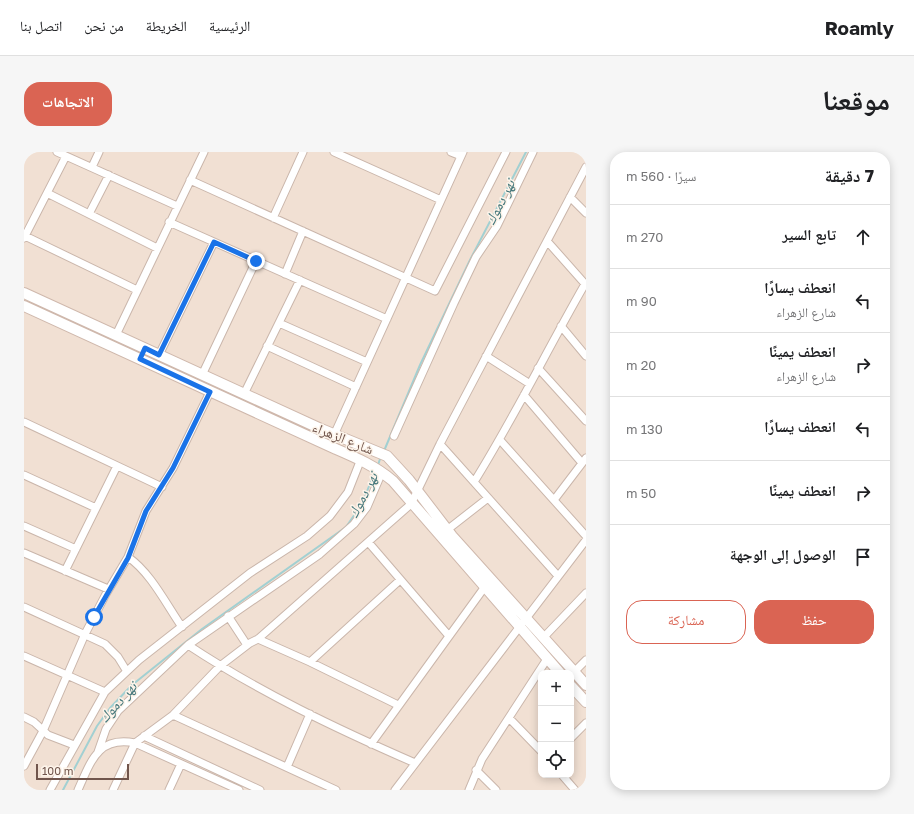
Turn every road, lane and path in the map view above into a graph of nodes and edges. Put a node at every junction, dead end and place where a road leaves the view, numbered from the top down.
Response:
1 (57, 152) edge
2 (99, 152) edge
3 (204, 152) edge
4 (303, 152) edge
5 (451, 152) edge
6 (506, 152) edge
7 (533, 152) edge
8 (338, 153) edge
9 (462, 154) edge
10 (66, 156) junction
11 (92, 167) junction
12 (586, 167) edge
13 (109, 175) junction
14 (190, 180) junction
15 (47, 193) junction
16 (570, 197) junction
17 (441, 200) junction
18 (177, 206) junction
19 (586, 213) edge
20 (88, 214) junction
21 (273, 218) junction
22 (169, 222) junction
23 (304, 231) junction
24 (24, 237) edge
25 (547, 241) junction
26 (214, 242) junction
27 (157, 248) junction
28 (256, 261) junction
29 (285, 274) junction
30 (406, 277) junction
31 (300, 280) junction
32 (585, 285) edge
33 (137, 290) junction
34 (24, 293) edge
35 (24, 306) edge
36 (387, 319) junction
37 (279, 323) junction
38 (561, 326) junction
39 (116, 335) junction
40 (135, 343) junction
41 (268, 346) junction
42 (145, 348) junction
43 (129, 354) junction
44 (159, 355) junction
45 (486, 356) junction
46 (586, 356) edge
47 (140, 359) junction
48 (367, 362) junction
49 (538, 368) junction
50 (202, 375) junction
51 (530, 384) junction
52 (356, 387) junction
53 (210, 392) junction
54 (244, 394) junction
55 (524, 395) junction
56 (24, 422) edge
57 (586, 422) edge
58 (334, 435) junction
59 (394, 436) dead end
60 (500, 440) junction
61 (440, 444) junction
62 (362, 460) junction
63 (584, 460) edge
64 (117, 466) junction
65 (381, 471) junction
66 (24, 475) edge
67 (474, 482) junction
68 (162, 487) junction
69 (417, 491) junction
70 (488, 498) junction
71 (554, 500) junction
72 (411, 504) junction
73 (96, 508) junction
74 (24, 526) edge
75 (447, 530) junction
76 (586, 536) edge
77 (586, 540) edge
78 (369, 543) junction
79 (76, 549) junction
80 (24, 553) edge
81 (128, 558) junction
82 (66, 571) junction
83 (558, 576) junction
84 (400, 580) junction
85 (484, 588) junction
86 (108, 589) junction
87 (586, 593) edge
88 (24, 606) edge
89 (228, 616) junction
90 (526, 618) junction
91 (182, 627) junction
92 (519, 627) junction
93 (85, 634) junction
94 (449, 636) junction
95 (543, 638) junction
96 (258, 639) junction
97 (188, 645) junction
98 (247, 645) junction
99 (24, 656) edge
100 (547, 659) junction
101 (310, 662) junction
102 (220, 666) junction
103 (582, 666) edge
104 (126, 670) junction
105 (557, 670) edge
106 (67, 676) junction
107 (586, 685) edge
108 (574, 689) edge
109 (105, 692) junction
110 (586, 702) edge
111 (398, 705) junction
112 (310, 714) junction
113 (173, 715) junction
114 (24, 718) edge
115 (509, 718) junction
116 (586, 723) edge
117 (43, 731) junction
118 (574, 735) edge
119 (144, 736) junction
120 (135, 742) junction
121 (371, 744) junction
122 (74, 745) junction
123 (538, 748) edge
124 (98, 752) junction
125 (415, 763) junction
126 (181, 764) junction
127 (24, 766) edge
128 (287, 767) junction
129 (476, 770) junction
130 (564, 778) edge
131 (50, 790) edge
132 (78, 790) edge
133 (113, 790) edge
134 (169, 790) edge
135 (238, 790) edge
136 (260, 790) edge
137 (336, 790) edge
138 (395, 790) edge
139 (470, 790) edge
140 (496, 790) edge
141 (574, 790) edge

1 - 10 street
2 - 11 street
3 - 14 street
4 - 21 street
5 - 9 street
6 - 30 street
7 - 59 street
8 - 17 street
9 - 17 street
10 - 11 street
10 - 15 street
11 - 13 street
12 - 16 street
13 - 18 street
13 - 20 street
14 - 18 street
14 - 21 street
15 - 20 street
15 - 24 street
16 - 19 street
16 - 25 street
17 - 30 street
18 - 22 street
20 - 27 street
21 - 23 street
22 - 26 street
22 - 27 street
23 - 29 street
23 - 30 street
24 - 33 street
25 - 32 street
25 - 45 street
26 - 28 street
26 - 44 street
27 - 33 street
28 - 29 street
28 - 50 street
29 - 31 street
30 - 36 street
31 - 36 street
31 - 37 street
32 - 38 street
33 - 39 street
34 - 39 main road, شارع الزهراء
35 - 43 main road, شارع الزهراء
36 - 48 street
37 - 41 street
37 - 48 street
38 - 46 street
38 - 49 street
39 - 40 main road, شارع الزهراء
40 - 42 main road, شارع الزهراء
40 - 43 main road
41 - 52 street
41 - 54 street
42 - 44 main road, شارع الزهراء
42 - 47 main road
43 - 47 main road, شارع الزهراء
44 - 50 main road, شارع الزهراء
45 - 51 street
45 - 61 street
47 - 53 main road, شارع الزهراء
48 - 52 street
49 - 51 street
49 - 57 street
50 - 54 main road, شارع الزهراء
51 - 55 street
52 - 58 street
53 - 62 main road, شارع الزهراء
53 - 68 street
54 - 58 main road, شارع الزهراء
55 - 60 street
55 - 63 street
56 - 64 street
58 - 69 main road, شارع الزهراء
60 - 67 street
60 - 71 street
61 - 67 street
61 - 69 street
62 - 65 main road, شارع الزهراء
62 - 91 street
63 - 71 street
64 - 68 street
64 - 73 street
65 - 72 main road, شارع الزهراء
65 - 89 street
66 - 73 street
67 - 70 street
68 - 81 street
69 - 72 street
69 - 75 main road, شارع الزهراء
70 - 75 street
70 - 83 street
71 - 76 street
72 - 78 street
72 - 85 main road, شارع الزهراء
73 - 79 street
74 - 79 street
75 - 90 main road, شارع الزهراء
77 - 83 street
78 - 84 street
78 - 96 street
79 - 82 street
80 - 82 street
81 - 86 street
81 - 91 street
82 - 86 street
83 - 90 street
84 - 94 street
84 - 101 street
85 - 92 main road, شارع الزهراء
85 - 94 street
86 - 93 street
87 - 95 street
88 - 93 street
89 - 97 street
89 - 98 street
90 - 92 street
90 - 95 main road, شارع الزهراء
91 - 104 street
92 - 100 main road, شارع الزهراء
92 - 125 street
93 - 104 street
93 - 106 street
94 - 111 street
95 - 103 main road, شارع الزهراء
96 - 98 street
96 - 101 street
97 - 102 street
97 - 124 street
98 - 102 street
99 - 106 street
100 - 105 main road, شارع الزهراء
100 - 115 street
101 - 111 street
102 - 112 street
102 - 113 street
103 - 107 main road, شارع الزهراء
104 - 109 street
106 - 109 street
106 - 117 street
108 - 110 main road
109 - 122 street
111 - 121 street
112 - 121 street
112 - 128 street
113 - 119 street
113 - 128 street
114 - 117 street
115 - 123 street
115 - 129 street
116 - 118 street
117 - 122 street
117 - 127 street
119 - 120 street
119 - 136 street
120 - 124 street
120 - 126 street
120 - 133 street
121 - 125 street
122 - 131 street
124 - 132 street
125 - 138 street
126 - 134 street
126 - 135 street
128 - 137 street
129 - 139 street
129 - 140 street
130 - 141 street

